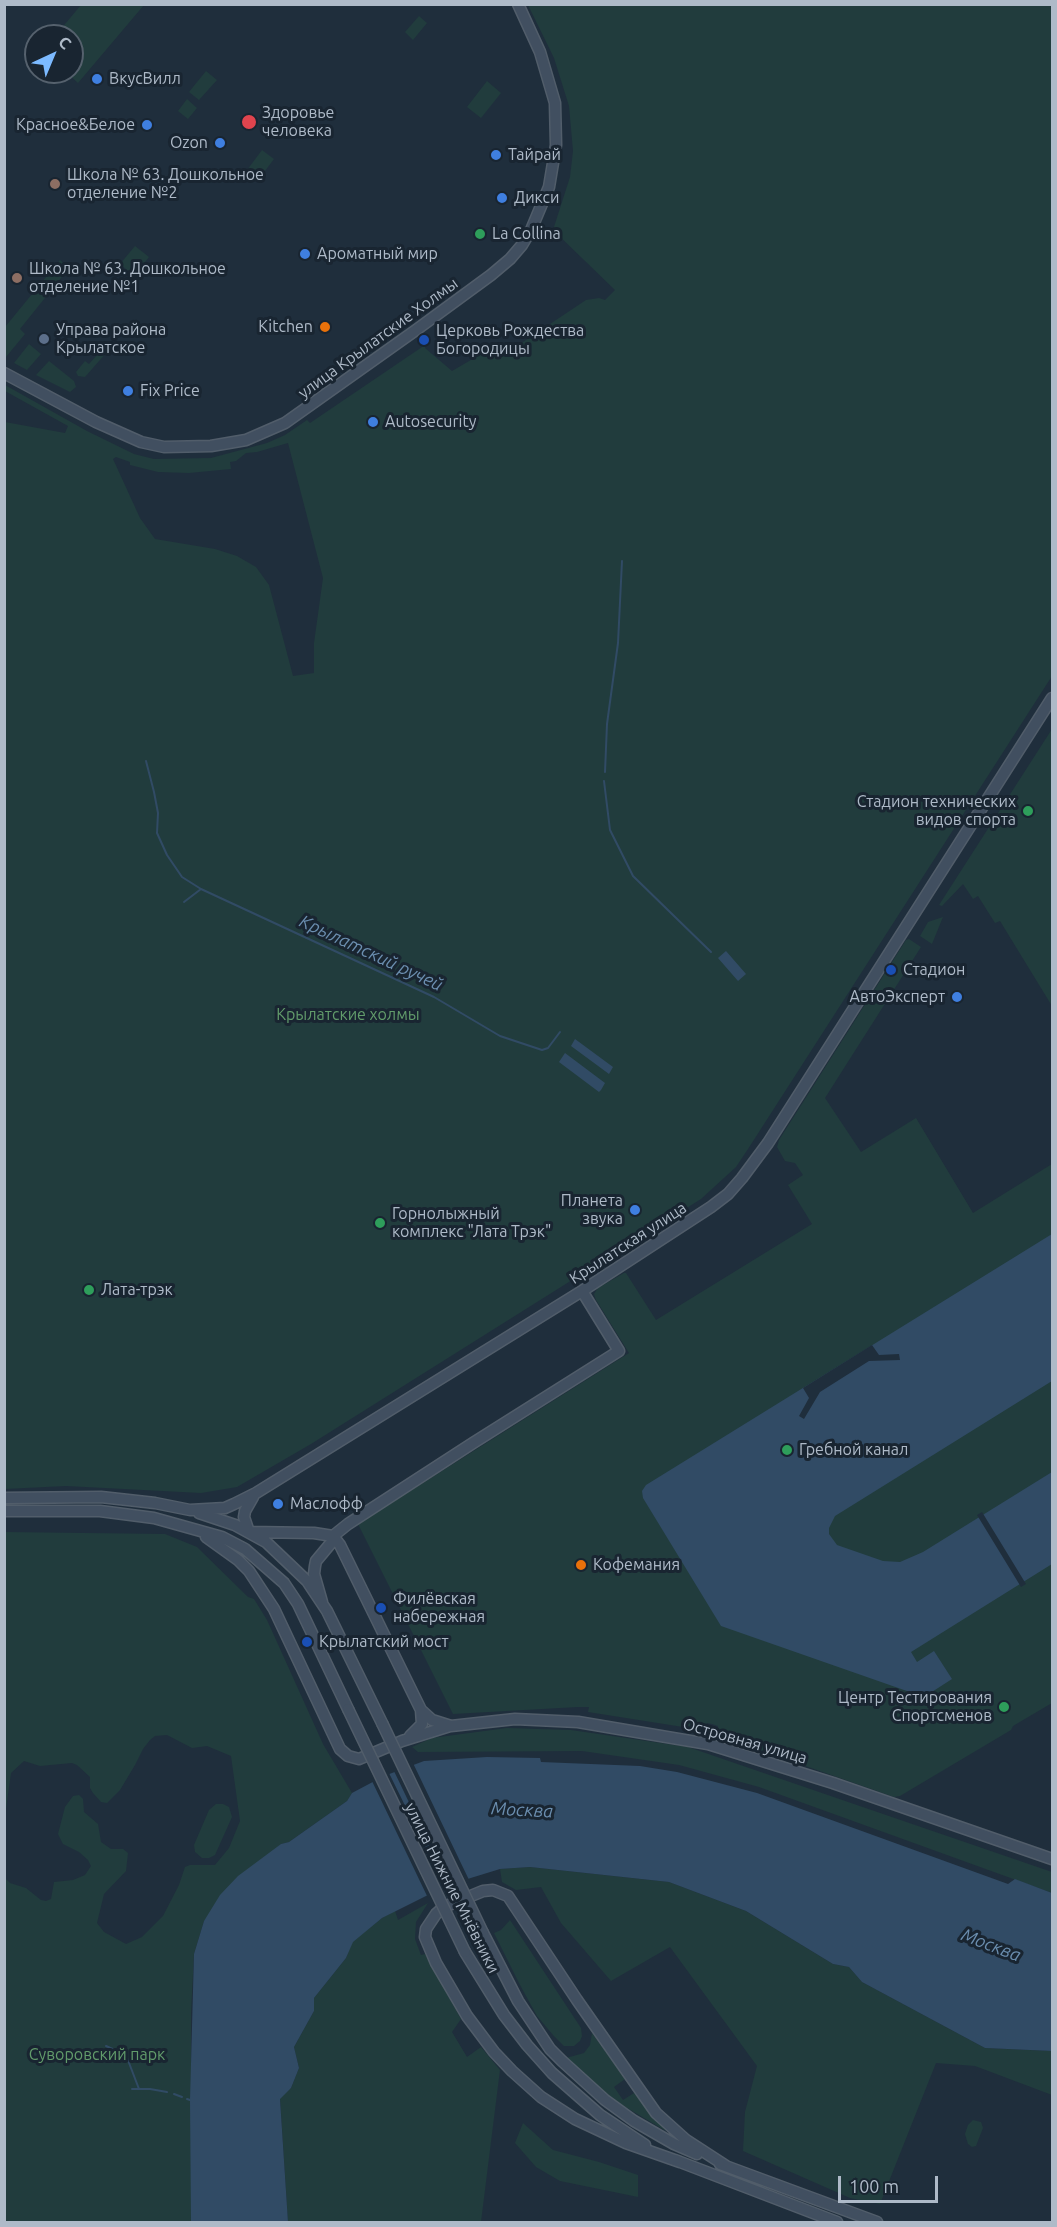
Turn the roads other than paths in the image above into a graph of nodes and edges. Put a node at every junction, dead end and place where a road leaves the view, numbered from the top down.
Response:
1 (518, 4) edge
2 (4, 373) edge
3 (1053, 698) edge
4 (582, 1291) junction
5 (256, 1493) junction
6 (4, 1497) edge
7 (190, 1510) junction
8 (4, 1511) edge
9 (184, 1526) junction
10 (249, 1532) junction
11 (333, 1536) junction
12 (322, 1602) junction
13 (421, 1710) junction
14 (451, 1726) junction
15 (402, 1741) junction
16 (1053, 1859) edge
17 (680, 2162) junction
18 (726, 2166) junction
19 (787, 2204) junction
20 (820, 2223) edge
21 (837, 2223) edge
22 (877, 2223) edge

1 - 2 main road, улица Крылатские Холмы
3 - 4 main road, Крылатская улица
4 - 5 main road, Крылатская улица
4 - 11 main road
5 - 7 main road, Крылатская улица
5 - 10 main road
6 - 7 main road, Крылатская улица
7 - 10 main road
8 - 9 main road
9 - 15 main road, Островная улица
9 - 17 main road, улица Нижние Мнёвники, bridge
10 - 11 main road
10 - 12 main road
11 - 12 main road
11 - 13 main road
12 - 18 main road, улица Нижние Мнёвники, bridge
13 - 14 main road
13 - 15 main road
14 - 15 main road, Островная улица
14 - 16 main road, Островная улица
17 - 18 main road
17 - 19 main road, улица Нижние Мнёвники
18 - 22 main road, улица Нижние Мнёвники
19 - 20 main road
19 - 21 main road, улица Нижние Мнёвники

